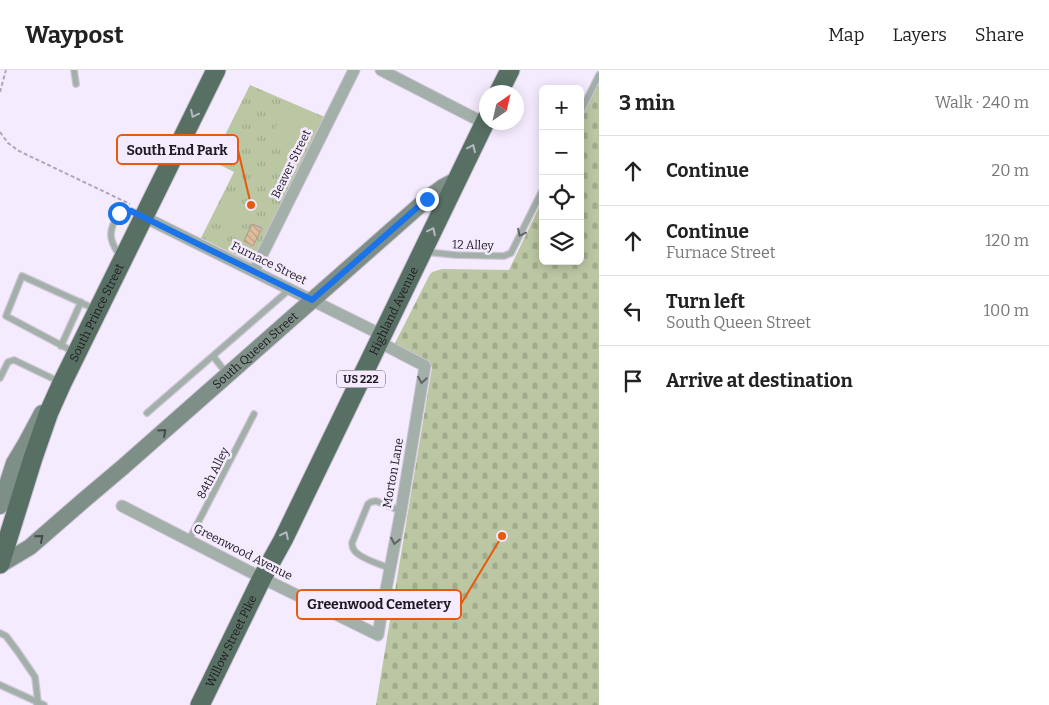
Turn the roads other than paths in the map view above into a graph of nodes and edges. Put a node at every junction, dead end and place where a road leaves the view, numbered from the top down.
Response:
1 (74, 70) edge
2 (216, 70) edge
3 (354, 70) edge
4 (381, 70) edge
5 (510, 70) edge
6 (599, 75) edge
7 (76, 84) dead end
8 (502, 85) edge
9 (584, 105) edge
10 (479, 117) edge
11 (480, 130) edge
12 (458, 179) junction
13 (539, 197) edge
14 (144, 217) junction
15 (422, 252) junction
16 (254, 271) junction
17 (290, 289) junction
18 (312, 300) junction
19 (89, 306) junction
20 (380, 339) junction
21 (69, 349) junction
22 (213, 356) junction
23 (228, 375) junction
24 (0, 378) edge
25 (62, 383) junction
26 (147, 413) dead end
27 (254, 414) dead end
28 (26, 444) junction
29 (0, 506) edge
30 (122, 506) dead end
31 (401, 511) junction
32 (0, 532) edge
33 (189, 540) junction
34 (0, 564) edge
35 (390, 568) junction
36 (262, 578) junction
37 (0, 633) edge
38 (378, 635) joint
39 (0, 686) edge
40 (39, 704) edge
41 (200, 705) edge

1 - 7 lane
2 -> 14 highway, South Prince Street
3 - 16 street, Beaver Street
4 - 10 street
5 - 8 highway
6 - 9 lane
12 -> 11 highway, US 222
15 -> 12 highway, Highland Avenue / US 222
12 - 18 main road, South Queen Street
13 -> 15 lane, 12 Alley
14 - 16 street, Furnace Street
14 - 19 highway, South Prince Street
15 - 20 highway, Highland Avenue / US 222
16 - 17 street, Furnace Street
17 - 18 street, Furnace Street
17 - 22 lane
18 - 20 street, Furnace Street
18 - 23 main road, South Queen Street
19 - 21 highway, South Prince Street
19 - 21 lane
20 -> 31 street, Morton Lane
36 -> 20 highway, Highland Avenue / US 222
21 - 25 highway, South Prince Street
22 - 23 lane
22 - 26 lane
34 -> 23 main road, South Queen Street
24 - 25 lane
25 - 28 main road
25 - 34 highway, South Prince Street
27 - 33 lane, 84th Alley
28 - 29 main road
28 - 32 main road
30 - 33 street, Greenwood Avenue
31 -> 35 street, Morton Lane
31 - 35 lane
33 - 36 street, Greenwood Avenue
35 - 38 street, Morton Lane
36 - 38 street, Greenwood Avenue
36 - 41 highway, Willow Street Pike / US 222
37 - 40 lane
39 - 40 lane

